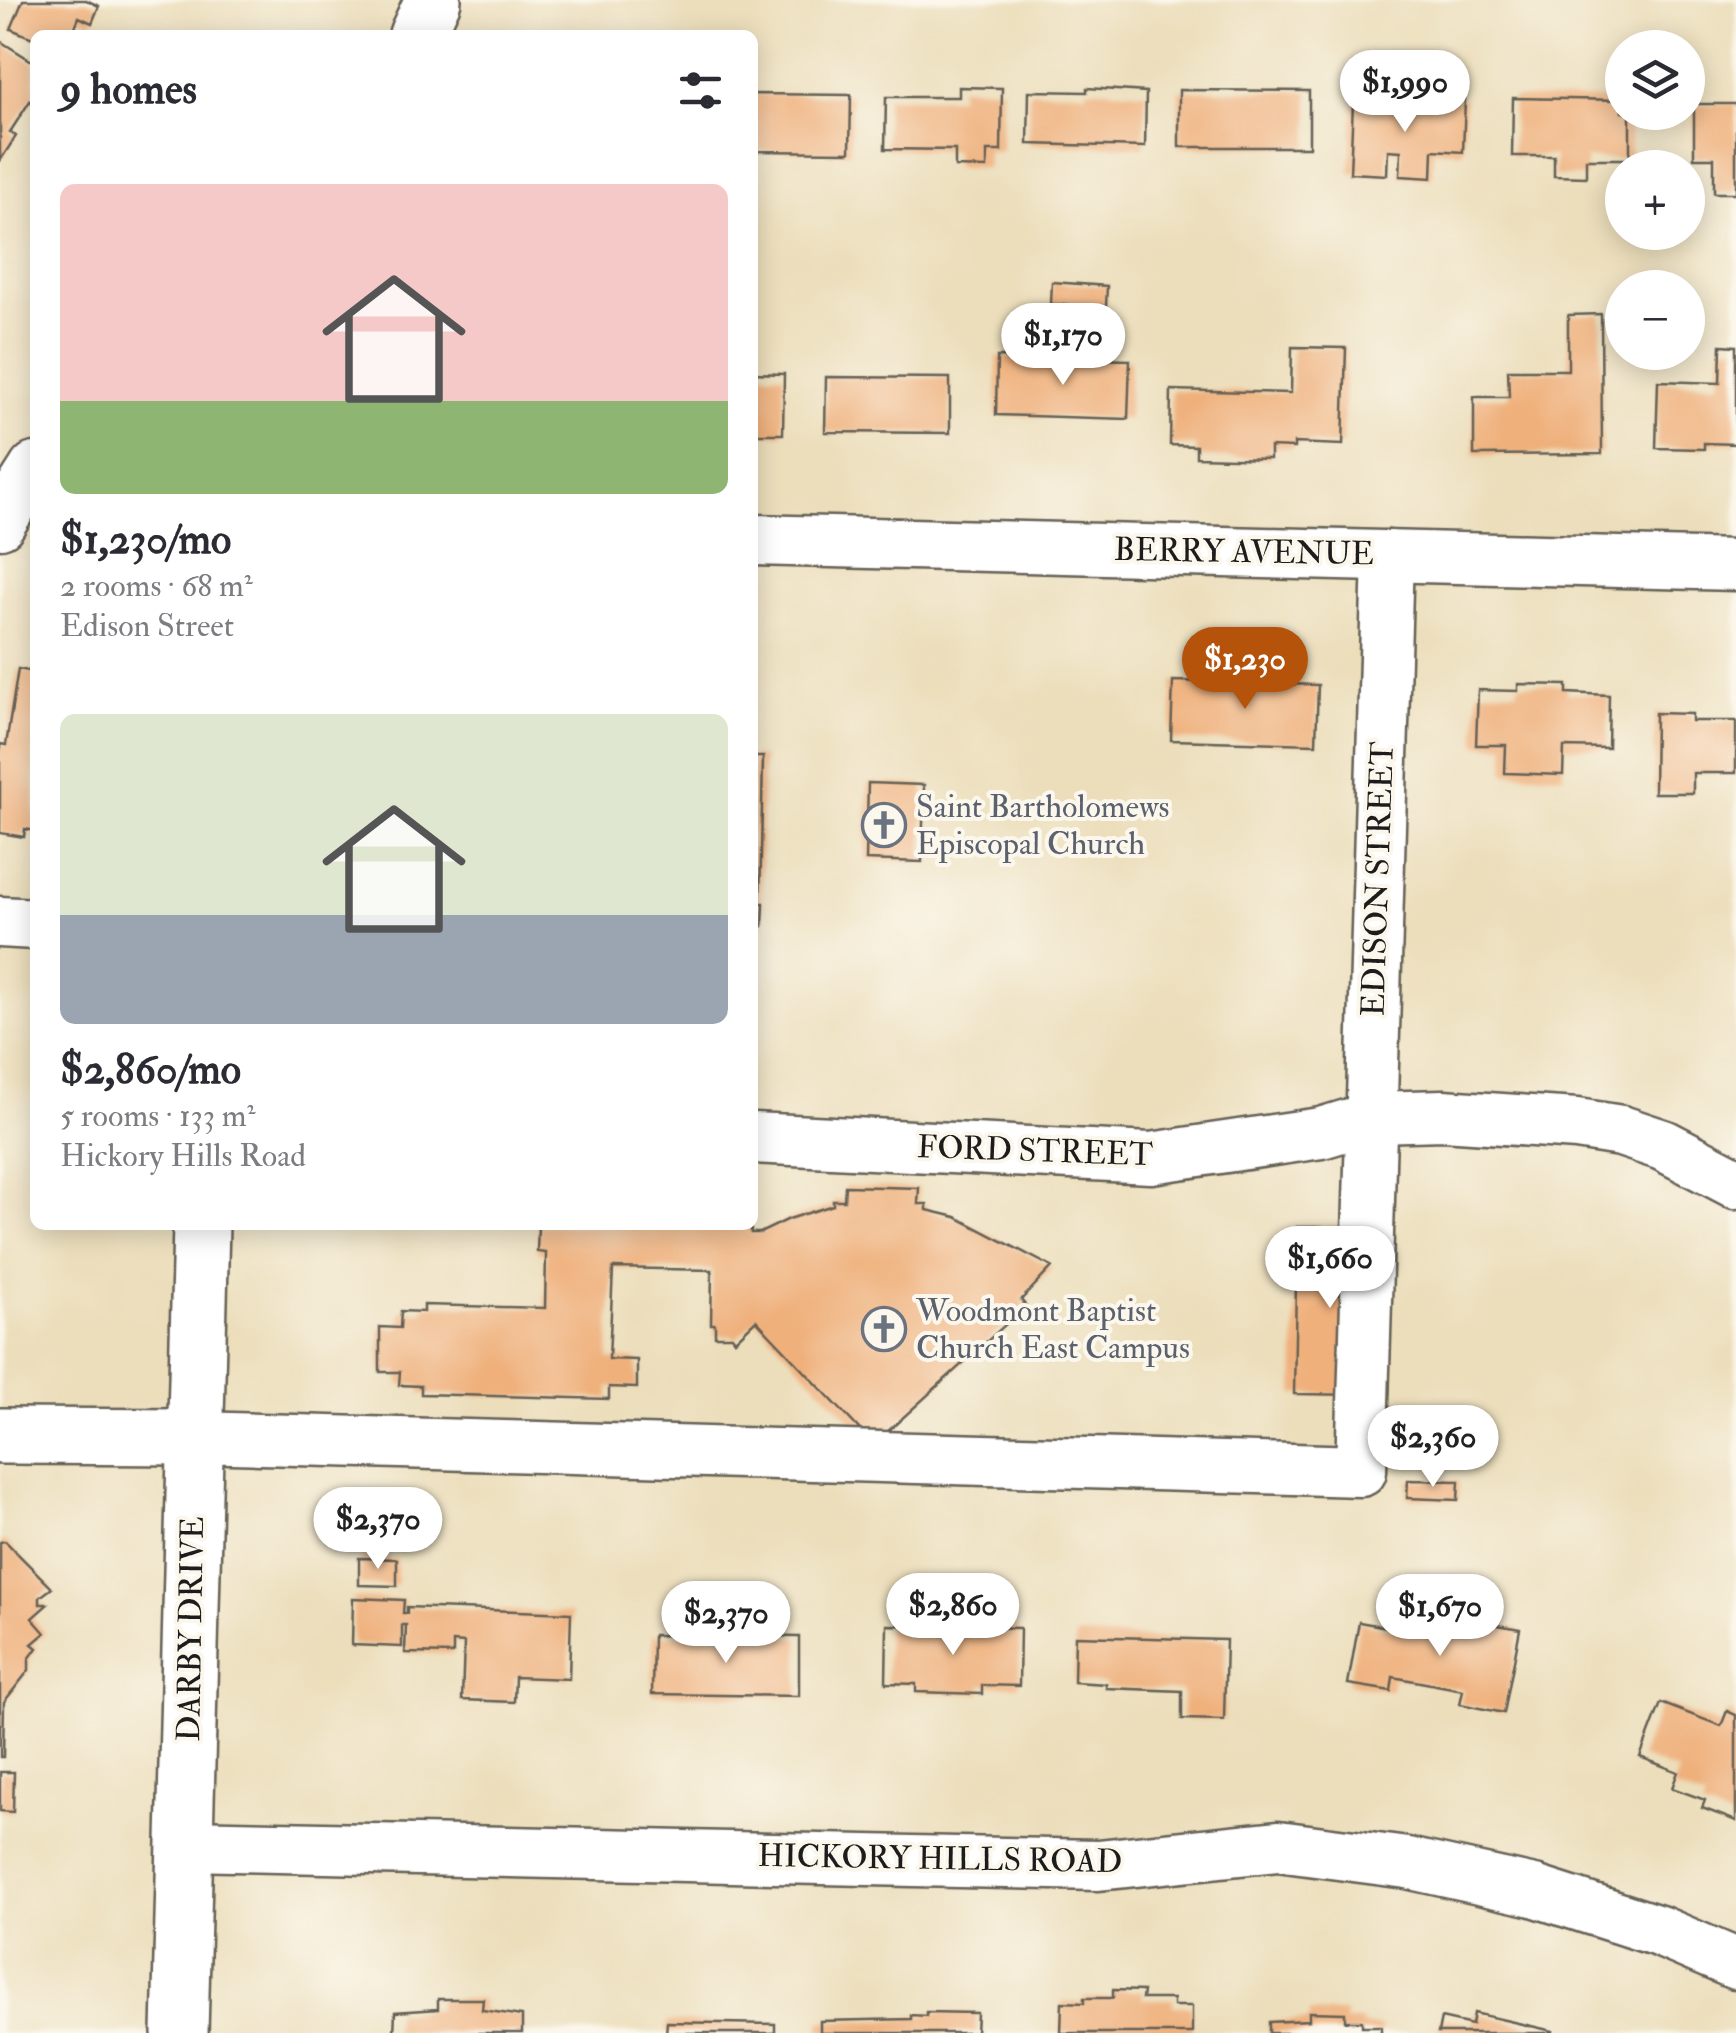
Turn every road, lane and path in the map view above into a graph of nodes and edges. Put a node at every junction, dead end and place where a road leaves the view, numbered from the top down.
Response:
1 (433, 0) edge
2 (420, 30) edge
3 (30, 476) edge
4 (0, 523) edge
5 (758, 540) edge
6 (1388, 556) junction
7 (1736, 564) edge
8 (0, 922) edge
9 (30, 924) edge
10 (1374, 1117) junction
11 (758, 1138) edge
12 (1736, 1183) edge
13 (202, 1230) edge
14 (0, 1436) edge
15 (195, 1436) junction
16 (186, 1844) junction
17 (1736, 1964) edge
18 (180, 2033) edge

1 - 2 main road
3 - 4 street
5 - 6 street, BERRY AVENUE
6 - 7 street, BERRY AVENUE
6 - 10 street, EDISON STREET
8 - 9 street
10 - 11 street, FORD STREET
10 - 12 street, FORD STREET
10 - 15 street, EDISON STREET
13 - 15 main road, DARBY DRIVE
14 - 15 main road
15 - 16 main road, DARBY DRIVE
16 - 17 street, HICKORY HILLS ROAD
16 - 18 main road, DARBY DRIVE

